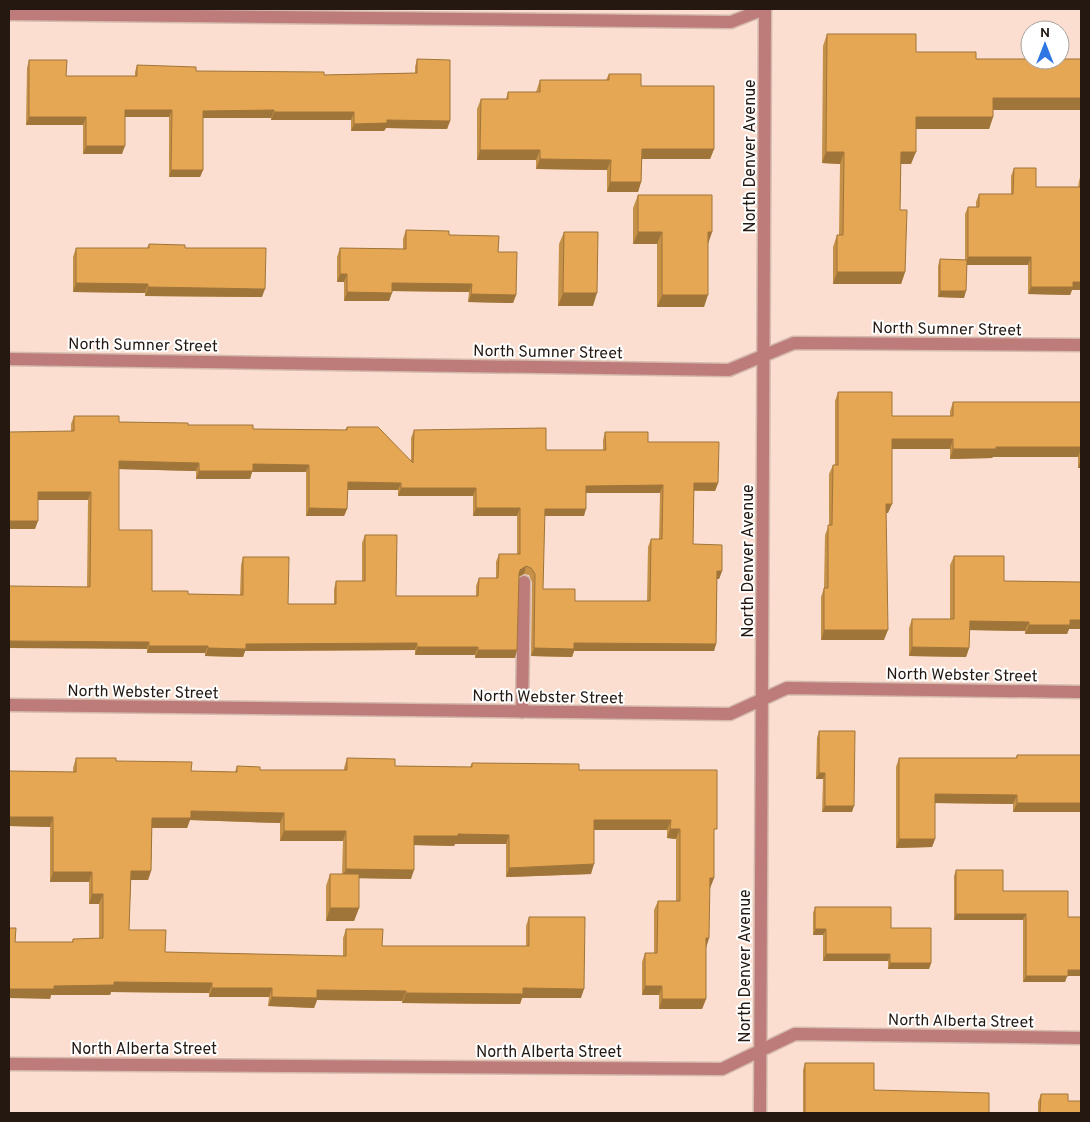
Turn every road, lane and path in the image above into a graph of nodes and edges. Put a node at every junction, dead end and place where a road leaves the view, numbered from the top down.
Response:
1 (765, 9) edge
2 (9, 14) edge
3 (1081, 345) edge
4 (764, 356) junction
5 (9, 359) edge
6 (524, 582) dead end
7 (1081, 692) edge
8 (762, 700) junction
9 (9, 705) edge
10 (522, 712) junction
11 (1081, 1038) edge
12 (760, 1051) junction
13 (9, 1064) edge
14 (760, 1113) edge

1 - 2 street
1 - 4 street, North Denver Avenue
3 - 4 street, North Sumner Street
4 - 5 street, North Sumner Street
4 - 8 street, North Denver Avenue
6 - 10 street
7 - 8 street, North Webster Street
8 - 10 street, North Webster Street
8 - 12 street, North Denver Avenue
9 - 10 street, North Webster Street
11 - 12 street, North Alberta Street
12 - 13 street, North Alberta Street
12 - 14 street, North Denver Avenue

